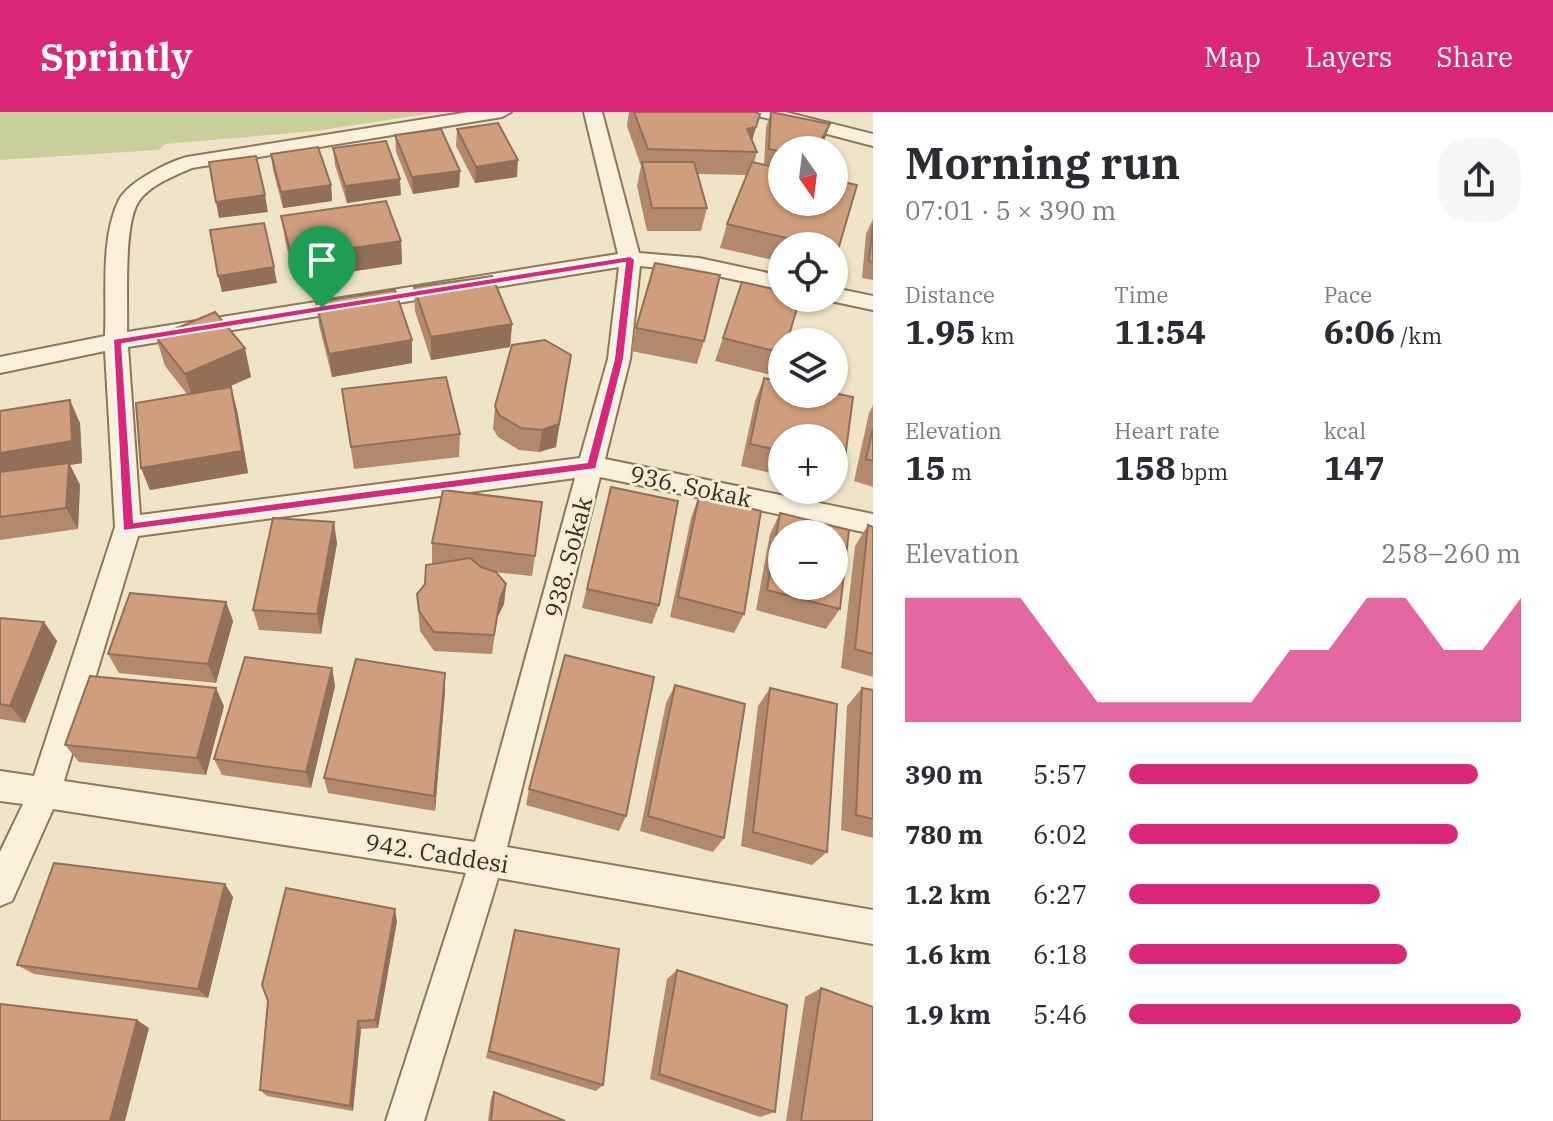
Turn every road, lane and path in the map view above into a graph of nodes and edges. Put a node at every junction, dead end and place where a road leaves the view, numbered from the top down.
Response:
1 (502, 112) edge
2 (593, 112) edge
3 (764, 112) edge
4 (873, 140) edge
5 (630, 259) junction
6 (768, 280) edge
7 (848, 298) edge
8 (873, 303) edge
9 (116, 341) junction
10 (0, 365) edge
11 (592, 466) junction
12 (873, 524) edge
13 (128, 527) junction
14 (0, 786) edge
15 (44, 793) junction
16 (487, 860) junction
17 (0, 889) edge
18 (873, 927) edge
19 (405, 1121) edge

1 - 9 street
2 - 5 street, 938. Sokak
3 - 4 street
5 - 6 street
5 - 9 street
5 - 11 street, 938. Sokak
7 - 8 street
9 - 10 street
9 - 13 street
11 - 12 street, 936. Sokak
11 - 13 street, 936. Sokak
11 - 16 street, 938. Sokak
13 - 15 street
14 - 15 street, 942. Caddesi
15 - 16 street, 942. Caddesi
15 - 17 street
16 - 18 street, 942. Caddesi
16 - 19 street, 938. Sokak

